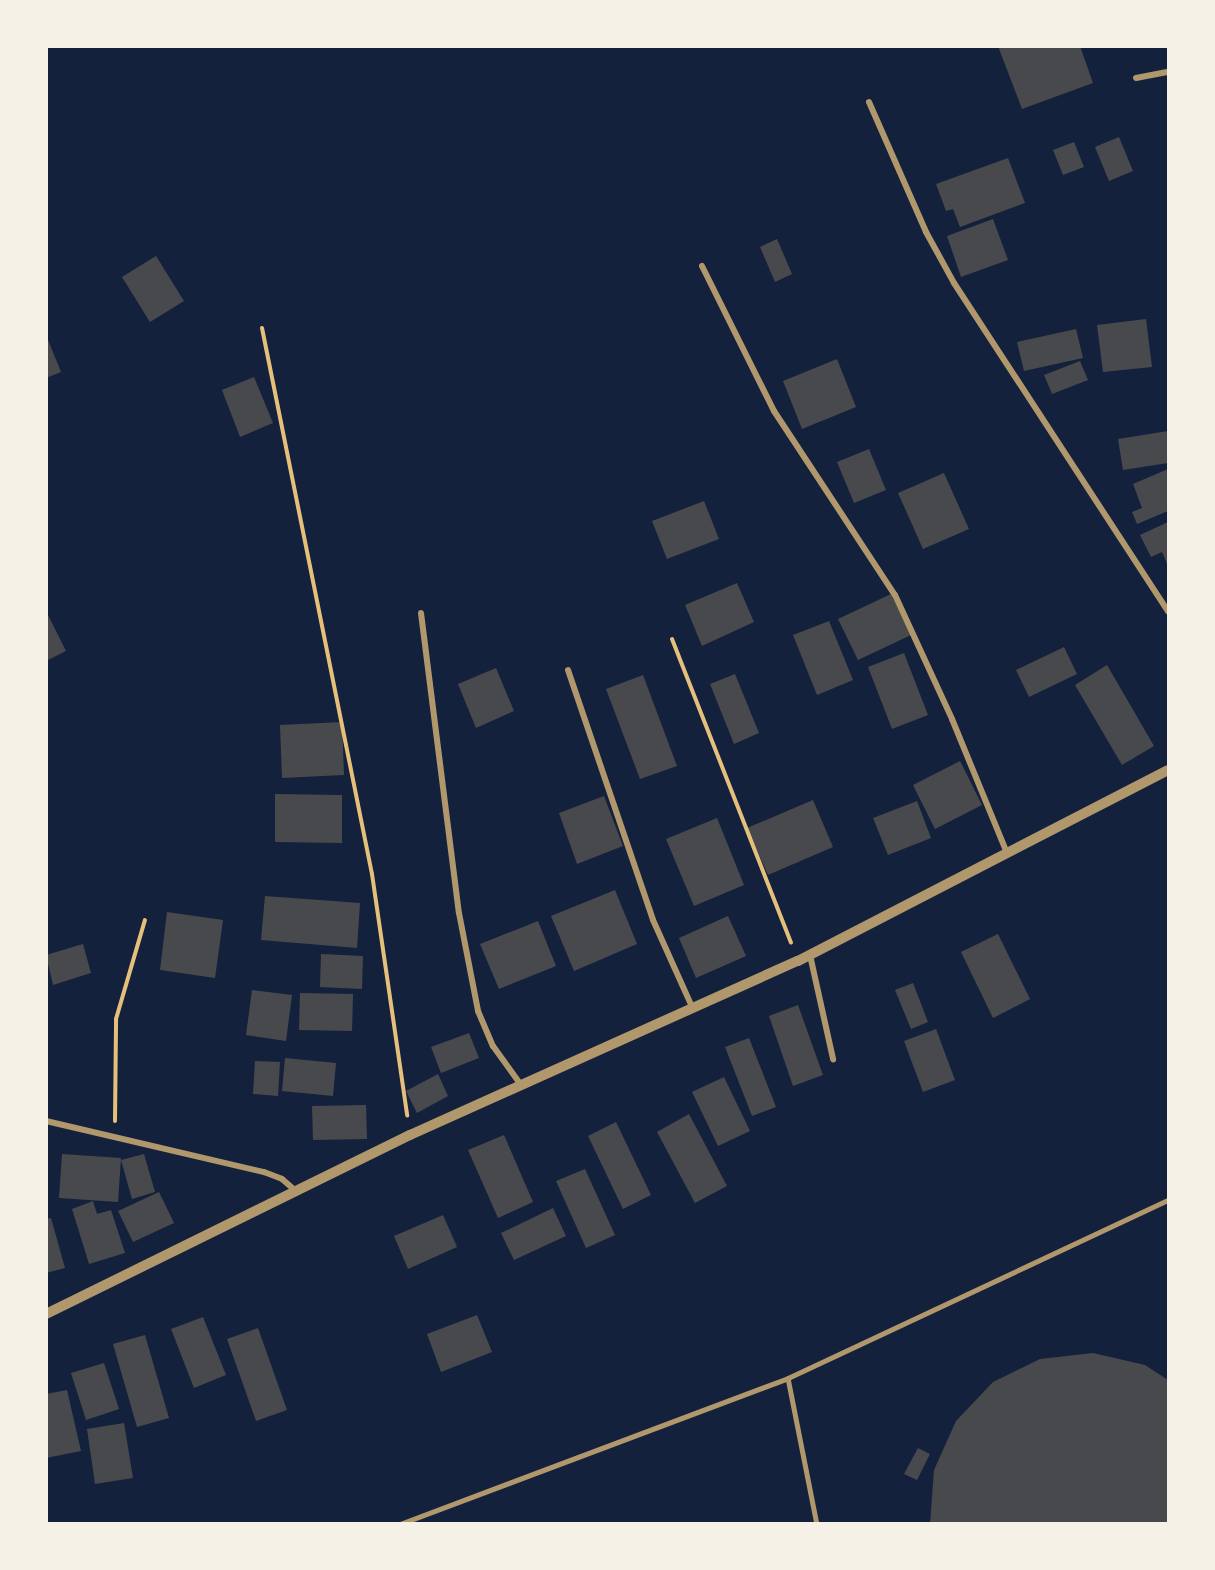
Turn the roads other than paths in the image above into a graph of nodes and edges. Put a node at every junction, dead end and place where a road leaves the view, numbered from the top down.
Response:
1 (1168, 72) edge
2 (1136, 78) dead end
3 (869, 102) dead end
4 (702, 266) dead end
5 (1168, 610) edge
6 (421, 613) dead end
7 (568, 670) dead end
8 (1168, 770) edge
9 (1007, 853) junction
10 (810, 955) junction
11 (693, 1009) junction
12 (833, 1059) dead end
13 (521, 1085) junction
14 (46, 1121) edge
15 (296, 1191) junction
16 (1168, 1200) edge
17 (46, 1314) edge
18 (788, 1378) junction
19 (400, 1524) edge
20 (817, 1524) edge

1 - 2 street
3 - 5 street
4 - 9 street
6 - 13 street
7 - 11 street
8 - 9 street
9 - 10 street
10 - 11 street
10 - 12 street
11 - 13 street
13 - 15 street
14 - 15 street
15 - 17 street
16 - 18 lane
18 - 19 lane
18 - 20 lane

